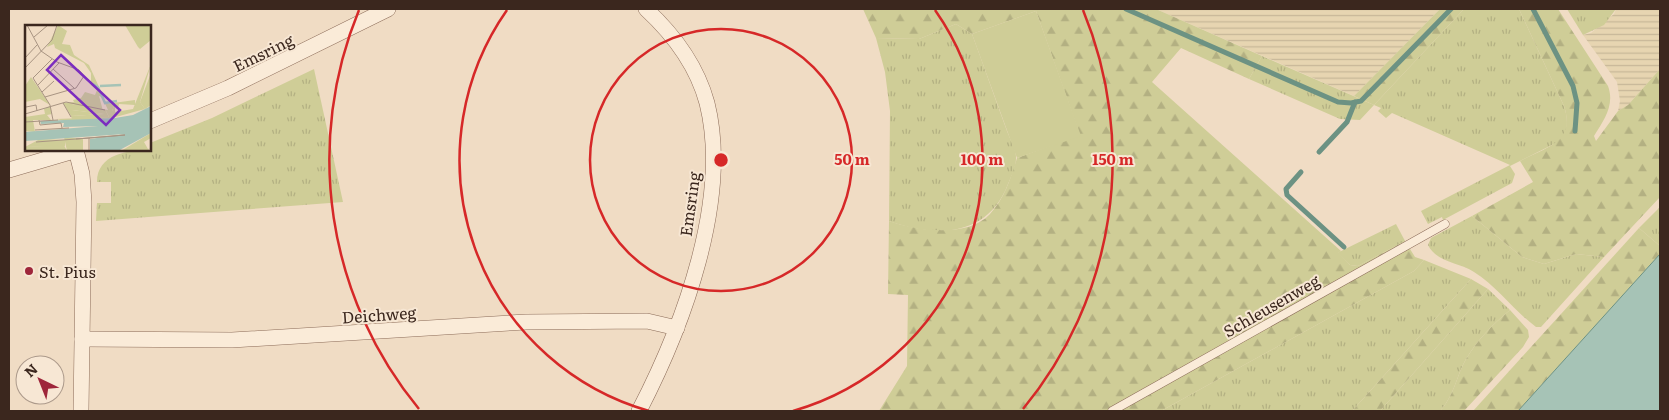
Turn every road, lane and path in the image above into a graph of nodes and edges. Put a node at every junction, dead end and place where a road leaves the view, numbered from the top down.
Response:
1 (388, 9) edge
2 (646, 9) edge
3 (151, 121) edge
4 (74, 151) edge
5 (77, 151) edge
6 (9, 170) edge
7 (1445, 224) dead end
8 (677, 328) junction
9 (82, 339) junction
10 (82, 411) edge
11 (639, 411) edge
12 (1112, 411) edge

1 - 3 street, Emsring
2 - 8 street, Emsring
4 - 6 street
5 - 9 street
7 - 12 lane, Schleusenweg
8 - 9 street, Deichweg
8 - 11 street, Emsring
9 - 10 street

